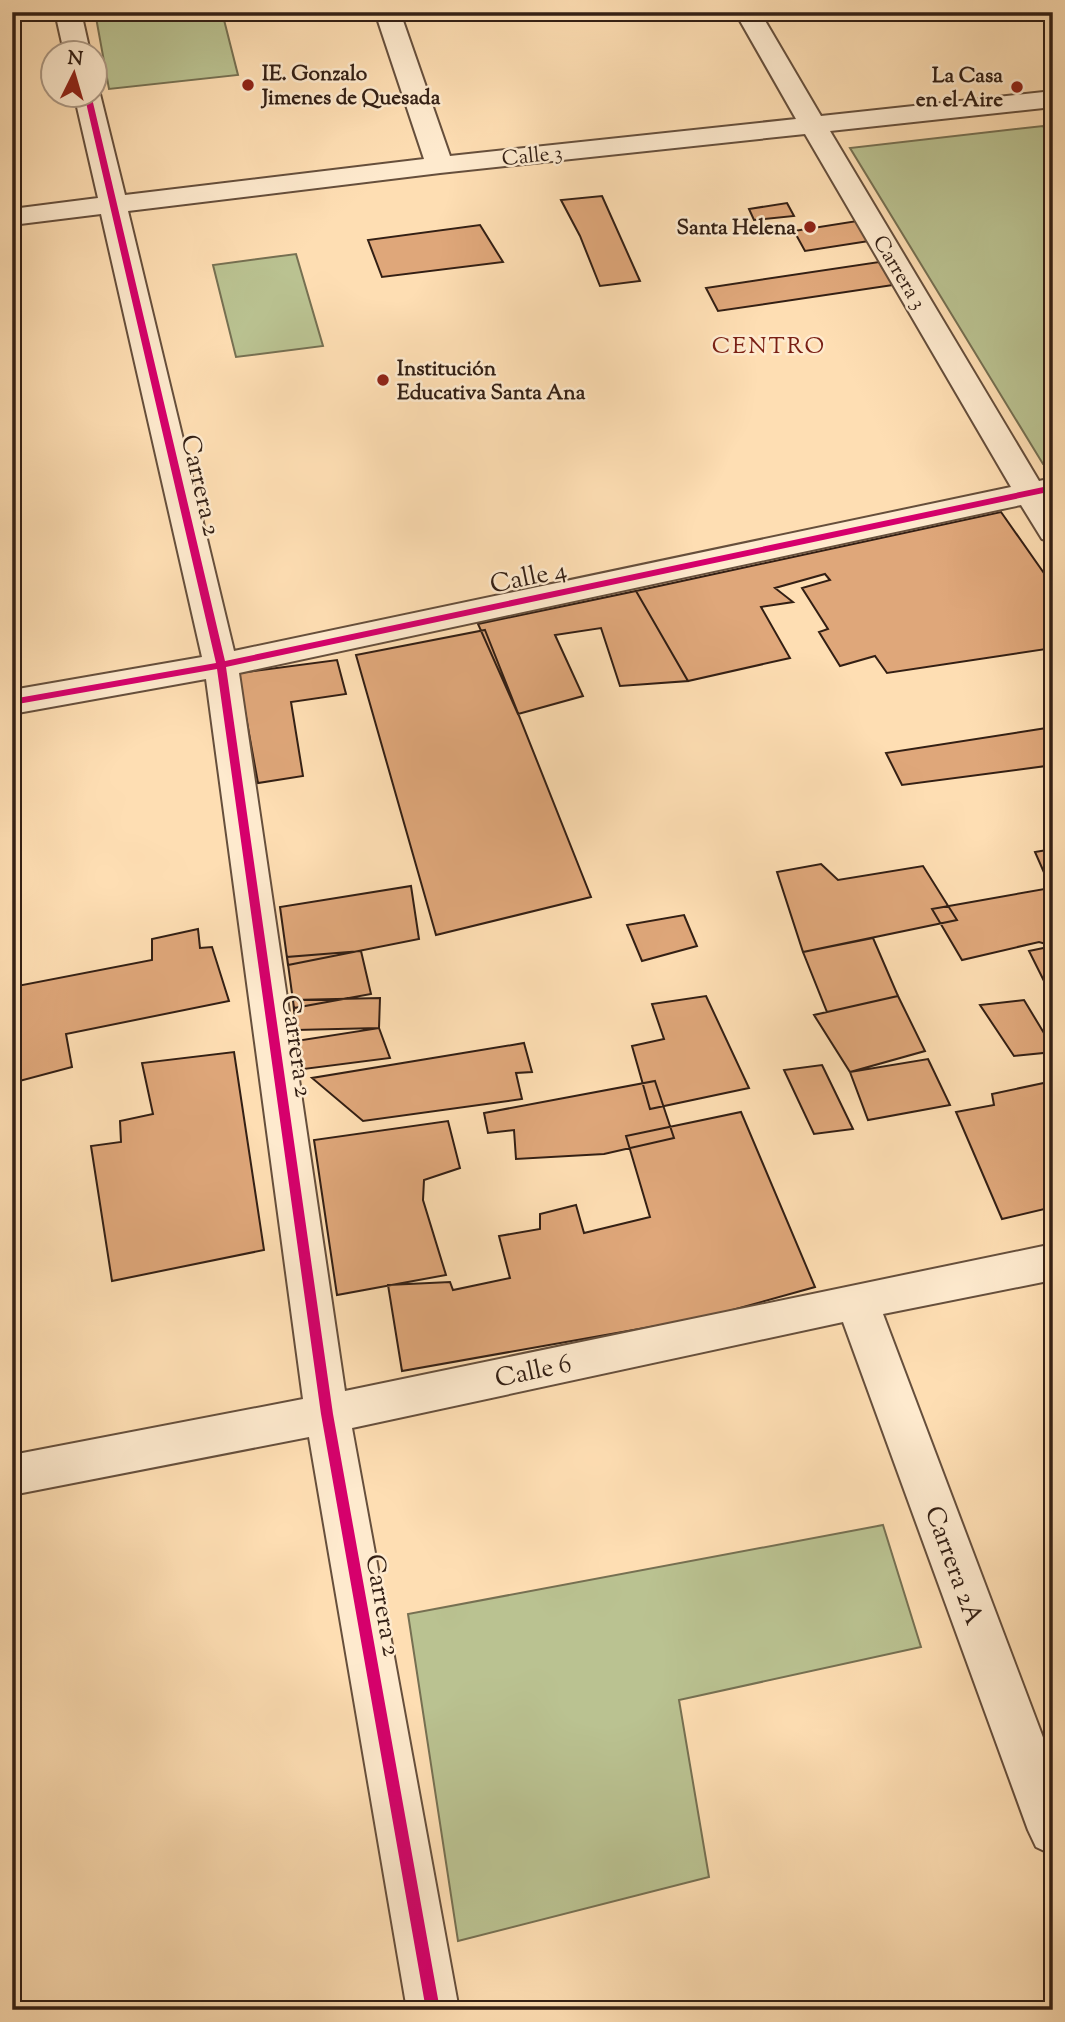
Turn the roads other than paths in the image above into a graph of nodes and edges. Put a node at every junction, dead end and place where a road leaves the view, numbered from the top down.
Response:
1 (68, 12) edge
2 (387, 12) edge
3 (747, 12) edge
4 (74, 38) edge
5 (1053, 100) edge
6 (90, 108) edge
7 (811, 125) junction
8 (440, 165) junction
9 (113, 206) junction
10 (12, 217) edge
11 (1042, 490) edge
12 (1053, 532) edge
13 (221, 665) junction
14 (12, 702) edge
15 (1053, 1262) edge
16 (857, 1301) junction
17 (327, 1414) junction
18 (12, 1475) edge
19 (1053, 1830) edge
20 (433, 2010) edge

1 - 4 street
2 - 8 street
3 - 7 street, Carrera 3
5 - 7 street, Calle 3
6 - 9 street, Carrera 2
7 - 8 street, Calle 3
7 - 11 street, Carrera 3
8 - 9 street, Calle 3
9 - 10 street, Calle 3
9 - 13 street, Carrera 2
11 - 12 street, Carrera 3
11 - 13 street, Calle 4
13 - 14 street, Calle 4
13 - 17 street, Carrera 2
15 - 16 street, Calle 6
16 - 17 street, Calle 6
16 - 19 street, Carrera 2A
17 - 18 street, Calle 6
17 - 20 street, Carrera 2

